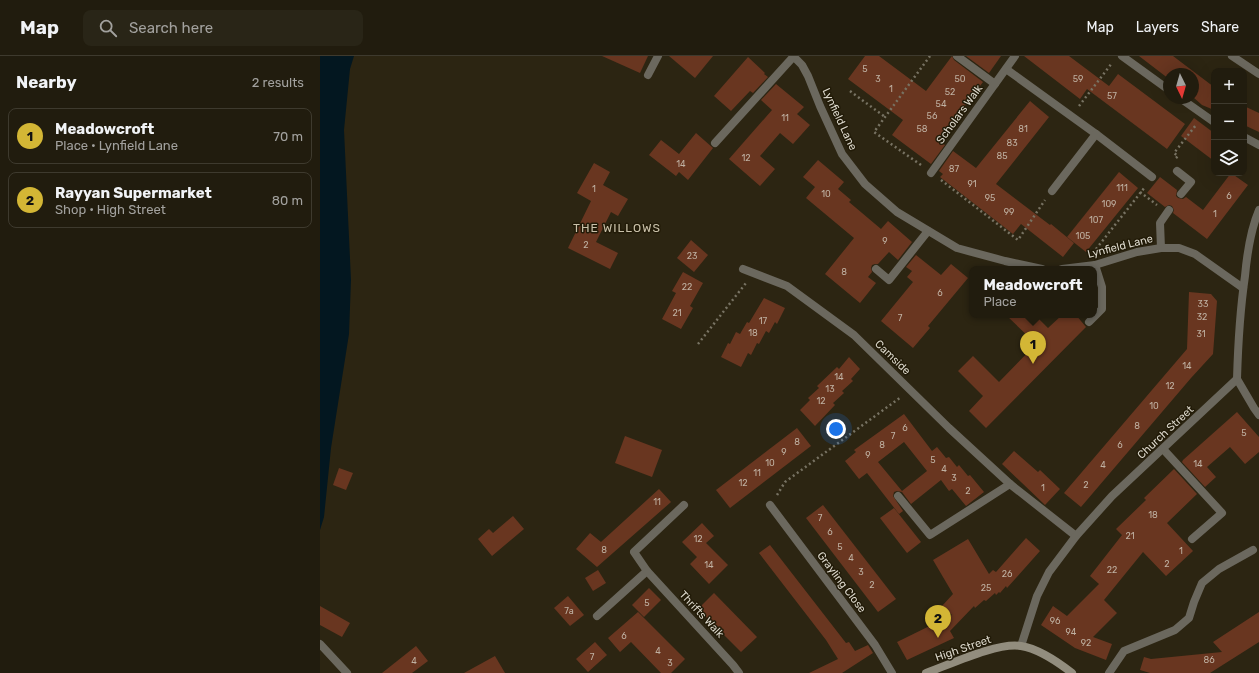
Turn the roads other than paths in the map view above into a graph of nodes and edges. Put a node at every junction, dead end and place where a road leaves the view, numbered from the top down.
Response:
1 (658, 56) edge
2 (793, 56) edge
3 (957, 56) edge
4 (1014, 56) edge
5 (1122, 56) edge
6 (1232, 56) edge
7 (1006, 69) junction
8 (1259, 74) edge
9 (648, 75) dead end
10 (995, 84) junction
11 (1163, 86) edge
12 (1188, 104) edge
13 (1211, 120) edge
14 (1096, 134) junction
15 (1247, 139) edge
16 (715, 143) dead end
17 (1259, 145) edge
18 (1177, 171) dead end
19 (931, 173) dead end
20 (1152, 177) road end
21 (1052, 191) dead end
22 (1182, 194) dead end
23 (1259, 210) edge
24 (1168, 212) road end
25 (928, 230) junction
26 (1161, 248) junction
27 (1095, 265) joint
28 (1028, 266) edge
29 (1087, 266) edge
30 (876, 268) dead end
31 (743, 269) dead end
32 (1097, 271) edge
33 (1243, 288) junction
34 (1097, 315) edge
35 (1093, 318) edge
36 (1089, 322) dead end
37 (1238, 379) junction
38 (1259, 415) edge
39 (1162, 449) junction
40 (1010, 484) junction
41 (898, 496) dead end
42 (684, 505) dead end
43 (770, 506) road end
44 (1076, 536) junction
45 (1192, 539) dead end
46 (1253, 550) dead end
47 (647, 571) junction
48 (598, 616) dead end
49 (320, 644) edge
50 (1020, 646) junction
51 (347, 673) edge
52 (739, 673) edge
53 (892, 673) edge
54 (926, 673) edge
55 (1072, 673) edge
56 (1109, 673) edge

1 - 9 street
2 - 16 street, Lynfield Lane
2 - 25 street, Lynfield Lane
3 - 10 street
4 - 7 street, Scholars Walk
5 - 11 street
6 - 8 street
7 - 10 street, Scholars Walk
7 - 14 street
10 - 19 street, Scholars Walk
12 - 13 street
14 - 20 street
14 - 21 street
15 - 17 street
18 - 22 street
23 - 33 street
24 - 26 street
25 - 28 street, Lynfield Lane
25 - 30 street
26 - 27 street, Lynfield Lane
26 - 33 street, Lynfield Lane
27 - 29 street, Lynfield Lane
31 - 40 street, Camside
32 - 34 street
33 - 37 street
35 - 36 street
37 - 38 street
37 - 39 street, Church Street
39 - 44 street, Church Street
39 - 45 street
40 - 41 street
40 - 44 street, Camside
42 - 47 street, Thrifts Walk
43 - 53 street, Grayling Close
44 - 50 street, Church Street
46 - 56 street
47 - 48 street
47 - 52 street, Thrifts Walk
49 - 51 street
50 - 54 street, High Street
50 - 55 street, High Street

